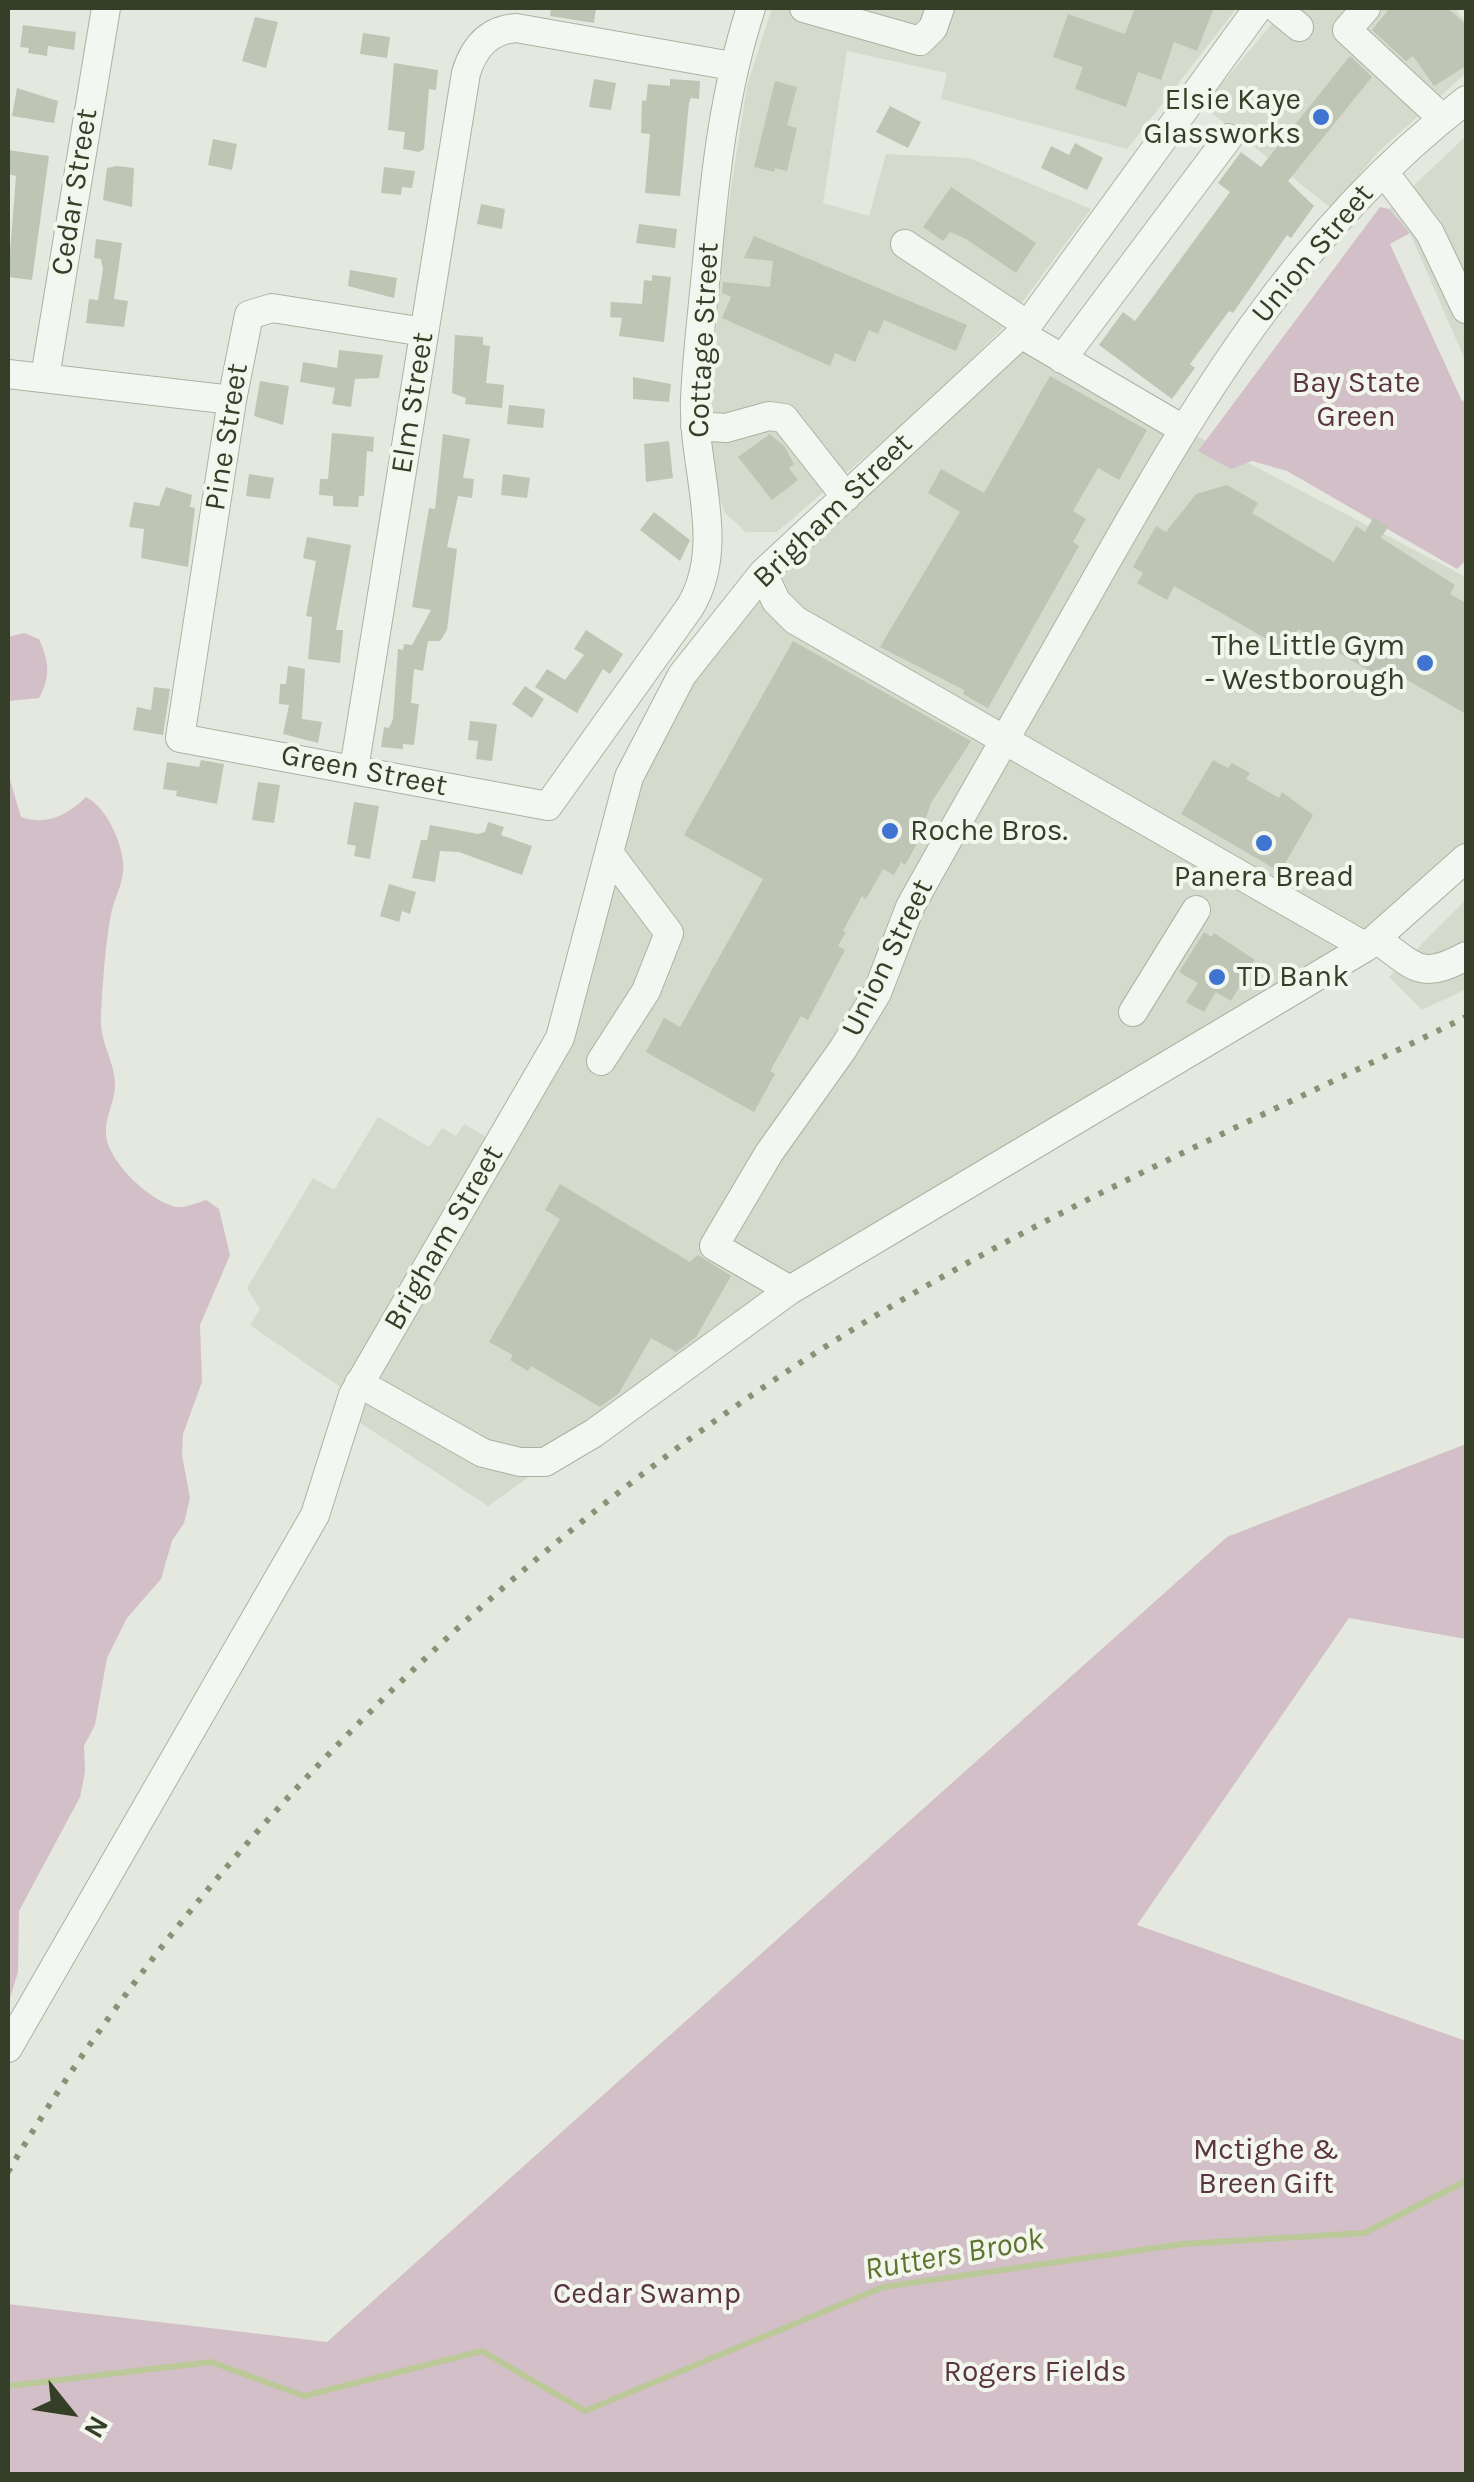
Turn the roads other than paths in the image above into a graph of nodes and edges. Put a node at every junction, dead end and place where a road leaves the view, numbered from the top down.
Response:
1 (106, 8) edge
2 (751, 8) edge
3 (804, 8) edge
4 (940, 8) edge
5 (1258, 8) edge
6 (1276, 8) edge
7 (1366, 8) edge
8 (870, 18) edge
9 (1300, 27) dead end
10 (732, 66) junction
11 (1466, 100) edge
12 (1442, 118) junction
13 (1228, 138) dead end
14 (1384, 172) junction
15 (905, 244) dead end
16 (1466, 309) edge
17 (1025, 330) junction
18 (424, 332) junction
19 (1062, 359) junction
20 (8, 374) edge
21 (45, 378) junction
22 (232, 400) junction
23 (695, 426) junction
24 (1181, 428) junction
25 (846, 497) junction
26 (763, 573) junction
27 (180, 738) joint
28 (1004, 740) junction
29 (354, 769) junction
30 (548, 806) joint
31 (609, 853) junction
32 (1466, 858) edge
33 (1196, 910) dead end
34 (1371, 943) junction
35 (1466, 956) edge
36 (1133, 1012) dead end
37 (602, 1061) dead end
38 (790, 1290) junction
39 (356, 1389) junction
40 (8, 2048) edge

1 - 21 street, Cedar Street
2 - 10 street, Cottage Street
3 - 8 street
4 - 8 street
5 - 17 street, Brigham Street
6 - 9 street
7 - 12 street
10 - 18 street, Elm Street
10 - 23 street, Cottage Street
11 - 12 street, Union Street
12 - 14 street, Union Street
13 - 19 street
14 - 16 street
14 - 24 street, Union Street
15 - 17 street
17 - 19 street
17 - 25 street, Brigham Street
18 - 22 street, Pine Street
18 - 29 street, Elm Street
19 - 24 street
20 - 21 street
21 - 22 street
22 - 27 street, Pine Street
23 - 25 street
23 - 30 street, Cottage Street
24 - 28 street, Union Street
25 - 26 street, Brigham Street
26 - 28 street
26 - 31 street, Brigham Street
27 - 29 street, Green Street
28 - 34 street
28 - 38 street, Union Street
29 - 30 street, Green Street
31 - 37 street
31 - 39 street, Brigham Street
32 - 34 street
33 - 36 street
34 - 35 street
34 - 38 street
38 - 39 street
39 - 40 street, Brigham Street

